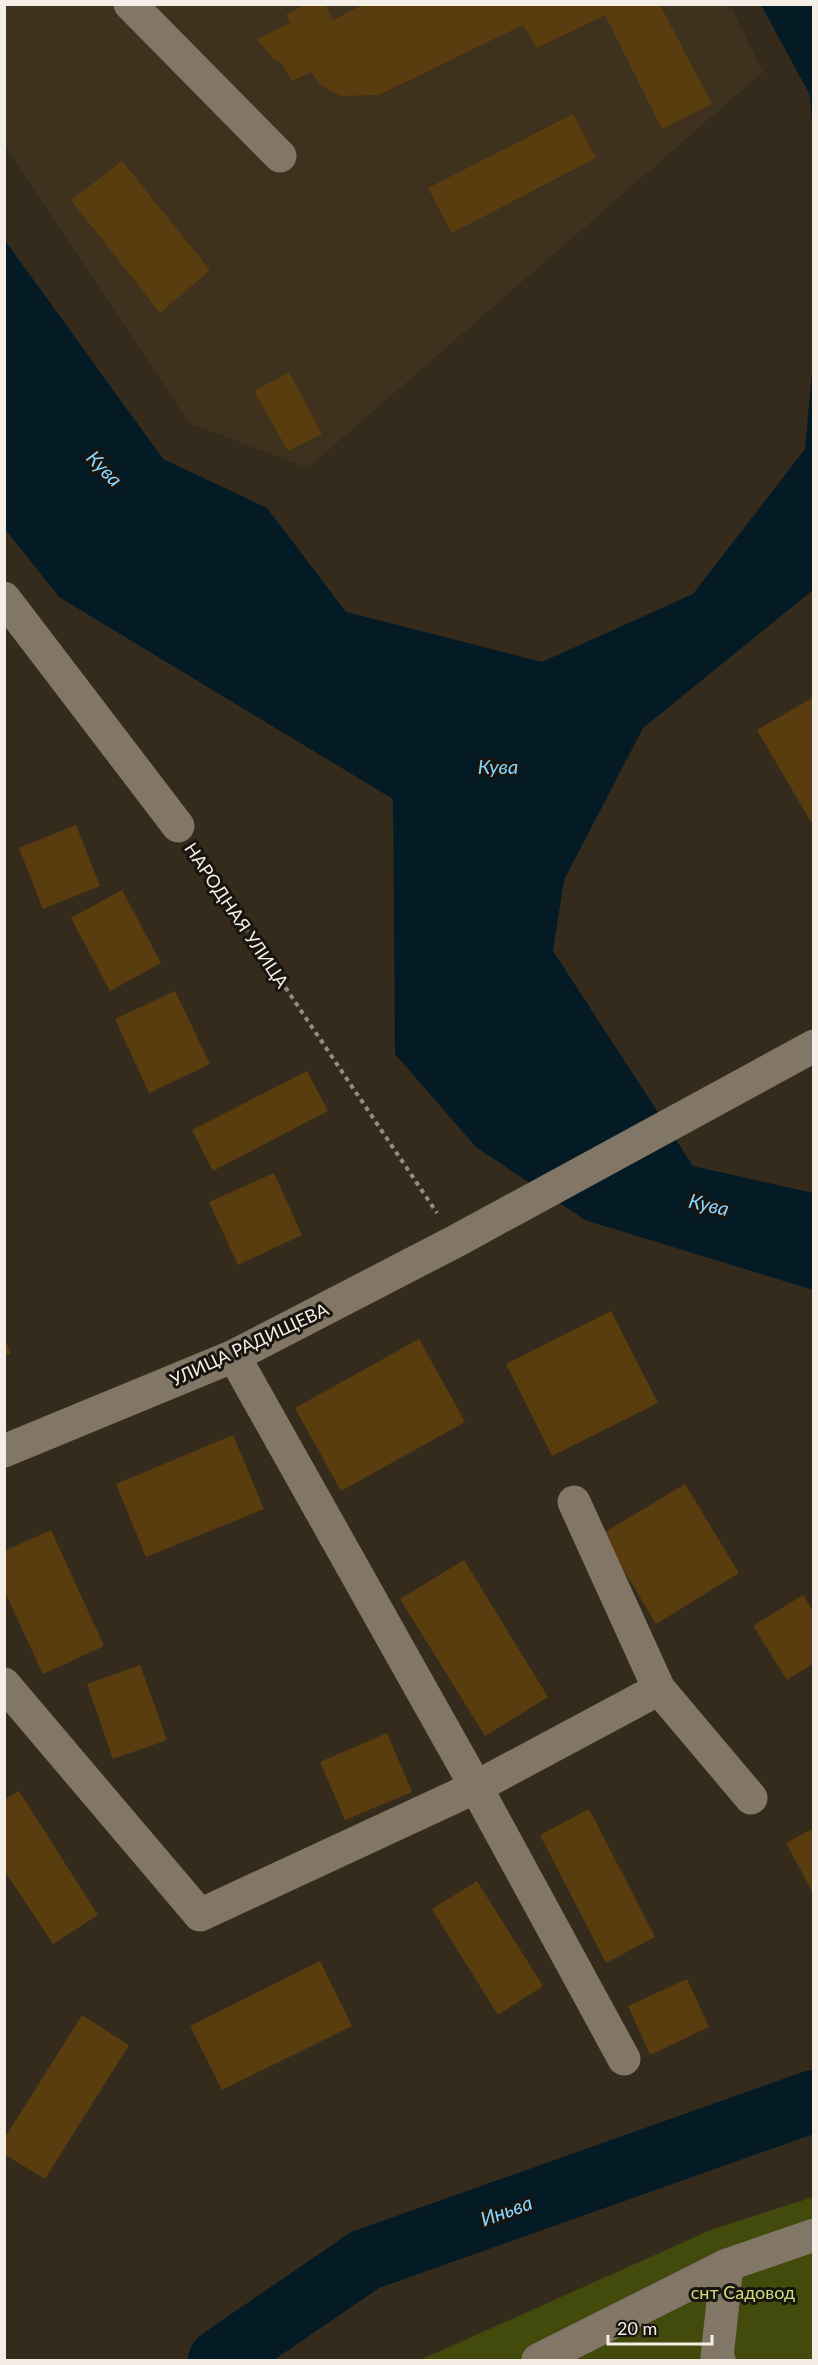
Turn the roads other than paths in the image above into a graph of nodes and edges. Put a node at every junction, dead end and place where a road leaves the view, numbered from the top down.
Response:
1 (130, 4) edge
2 (280, 156) dead end
3 (4, 598) edge
4 (178, 826) road end
5 (813, 1046) edge
6 (234, 1356) junction
7 (4, 1451) edge
8 (574, 1502) dead end
9 (4, 1684) edge
10 (659, 1689) junction
11 (476, 1787) junction
12 (751, 1798) dead end
13 (624, 2059) dead end
14 (813, 2235) edge
15 (727, 2265) junction
16 (538, 2361) edge
17 (719, 2361) edge

1 - 2 street
3 - 4 street, НАРОДНАЯ УЛИЦА
5 - 6 street, УЛИЦА РАДИЩЕВА
6 - 7 street, УЛИЦА РАДИЩЕВА
6 - 11 street
8 - 10 street
9 - 11 street
10 - 11 street
10 - 12 street
11 - 13 street
14 - 15 street
15 - 16 street
15 - 17 street

